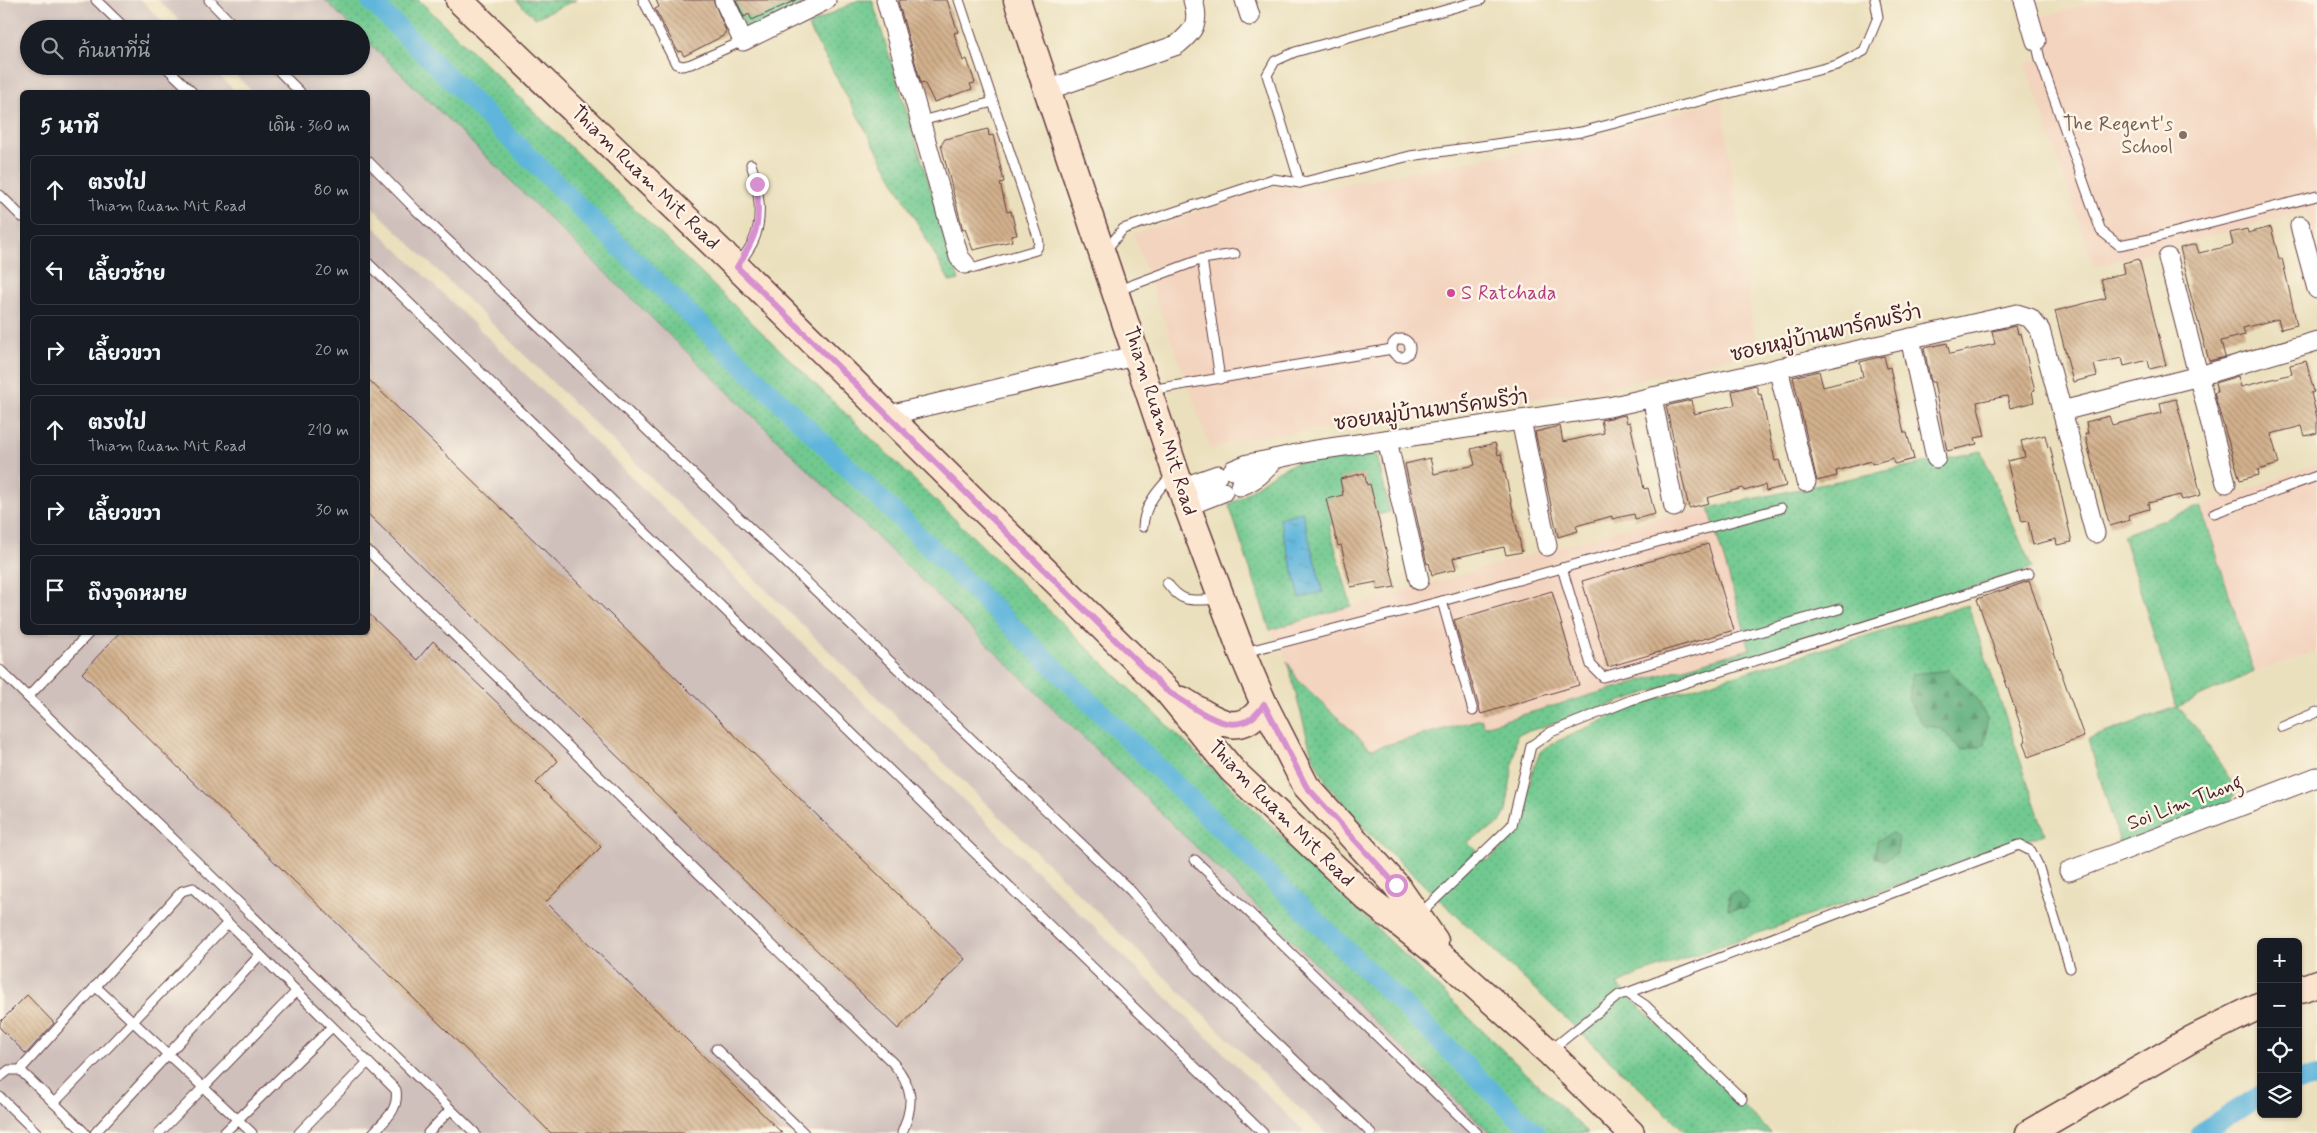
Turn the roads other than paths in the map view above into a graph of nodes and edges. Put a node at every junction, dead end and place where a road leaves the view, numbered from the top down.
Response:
1 (96, 0) edge
2 (209, 0) edge
3 (459, 0) edge
4 (643, 0) edge
5 (724, 0) edge
6 (826, 0) edge
7 (886, 0) edge
8 (958, 0) edge
9 (1017, 0) edge
10 (1193, 0) edge
11 (1481, 0) edge
12 (1875, 0) edge
13 (2024, 0) edge
14 (117, 20) edge
15 (228, 20) edge
16 (2036, 40) joint
17 (743, 41) junction
18 (174, 75) edge
19 (283, 75) edge
20 (190, 90) edge
21 (298, 90) edge
22 (1047, 90) junction
23 (993, 102) junction
24 (921, 121) junction
25 (370, 163) edge
26 (751, 164) dead end
27 (1300, 183) junction
28 (0, 195) edge
29 (2317, 196) edge
30 (20, 214) edge
31 (2300, 226) dead end
32 (1103, 253) junction
33 (1235, 254) dead end
34 (2168, 258) dead end
35 (1202, 259) junction
36 (965, 264) joint
37 (370, 265) edge
38 (737, 267) junction
39 (2317, 289) edge
40 (1116, 291) junction
41 (1910, 338) junction
42 (2317, 341) edge
43 (1392, 349) dead end
44 (1138, 355) junction
45 (1778, 368) junction
46 (2198, 376) junction
47 (1220, 379) junction
48 (1150, 390) junction
49 (1652, 397) junction
50 (2062, 411) junction
51 (889, 415) junction
52 (1521, 420) junction
53 (1387, 440) junction
54 (1936, 458) dead end
55 (2317, 476) edge
56 (1806, 482) dead end
57 (2226, 484) dead end
58 (1182, 488) junction
59 (1674, 507) dead end
60 (1781, 508) dead end
61 (2214, 512) dead end
62 (1143, 527) dead end
63 (2095, 533) dead end
64 (1547, 546) dead end
65 (370, 553) edge
66 (1562, 568) junction
67 (2029, 574) dead end
68 (1419, 580) dead end
69 (1167, 582) dead end
70 (1222, 599) junction
71 (1442, 601) junction
72 (1839, 609) dead end
73 (87, 635) edge
74 (1242, 653) junction
75 (0, 670) edge
76 (1167, 691) junction
77 (28, 697) junction
78 (1264, 704) junction
79 (1473, 711) dead end
80 (2317, 712) edge
81 (2282, 727) dead end
82 (2317, 777) edge
83 (1195, 860) dead end
84 (2069, 871) dead end
85 (1418, 916) junction
86 (228, 923) junction
87 (260, 955) junction
88 (1451, 964) junction
89 (2070, 968) dead end
90 (2317, 984) edge
91 (95, 986) junction
92 (2302, 989) edge
93 (296, 992) junction
94 (1627, 993) junction
95 (2257, 1008) edge
96 (132, 1020) junction
97 (332, 1026) junction
98 (716, 1048) dead end
99 (1549, 1052) junction
100 (169, 1056) junction
101 (368, 1062) junction
102 (20, 1070) junction
103 (0, 1077) edge
104 (205, 1088) junction
105 (0, 1097) edge
106 (1742, 1099) dead end
107 (54, 1103) junction
108 (450, 1110) junction
109 (238, 1119) junction
110 (37, 1133) edge
111 (86, 1133) edge
112 (95, 1133) edge
113 (159, 1133) edge
114 (224, 1133) edge
115 (252, 1133) edge
116 (299, 1133) edge
117 (373, 1133) edge
118 (428, 1133) edge
119 (474, 1133) edge
120 (804, 1133) edge
121 (902, 1133) edge
122 (1263, 1133) edge
123 (1371, 1133) edge
124 (1477, 1133) edge
125 (1631, 1133) edge
126 (2029, 1133) edge

1 - 14 lane
2 - 15 lane
3 - 38 street, Thiam Ruam Mit Road
4 - 17 lane
5 - 17 street
6 - 17 street
7 - 24 street
8 - 23 lane
9 - 22 street, Thiam Ruam Mit Road
10 - 22 street
11 - 27 lane
12 - 27 lane
13 - 16 street
16 - 29 lane
18 - 20 lane
19 - 21 lane
22 - 32 street, Thiam Ruam Mit Road
23 - 24 lane
23 - 36 lane
24 - 36 street
25 - 123 lane
26 - 38 lane
27 - 32 lane
28 - 30 lane
31 - 39 street
32 - 40 street, Thiam Ruam Mit Road
33 - 35 lane
34 - 46 street
35 - 40 lane
35 - 47 lane
37 - 122 lane
38 - 51 street, Thiam Ruam Mit Road
40 - 44 street, Thiam Ruam Mit Road
41 - 45 street, ซอยหมู่บ้านพาร์คพรีว่า
41 - 50 street, ซอยหมู่บ้านพาร์คพรีว่า
41 - 54 street
42 - 46 street
43 - 47 lane
44 - 48 street, Thiam Ruam Mit Road
44 - 51 street
45 - 49 street, ซอยหมู่บ้านพาร์คพรีว่า
45 - 56 street
46 - 50 street
46 - 57 street
47 - 48 lane
48 - 58 street, Thiam Ruam Mit Road
49 - 52 street, ซอยหมู่บ้านพาร์คพรีว่า
49 - 59 street
50 - 63 street, ซอยหมู่บ้านพาร์คพรีว่า
51 - 76 street, Thiam Ruam Mit Road
52 - 53 street, ซอยหมู่บ้านพาร์คพรีว่า
52 - 64 street
53 - 58 street, ซอยหมู่บ้านพาร์คพรีว่า
53 - 68 street
55 - 61 lane
58 - 62 lane
58 - 70 street, Thiam Ruam Mit Road
60 - 66 lane
65 - 121 lane
66 - 71 lane
66 - 72 lane
67 - 85 lane
69 - 70 lane
70 - 74 street, Thiam Ruam Mit Road
71 - 74 lane
71 - 79 lane
73 - 77 lane
74 - 78 street, Thiam Ruam Mit Road
75 - 77 lane
76 - 78 street
76 - 88 street, Thiam Ruam Mit Road
77 - 108 lane
78 - 85 street, Thiam Ruam Mit Road
80 - 81 lane
82 - 84 street, Soi Lim Thong
83 - 124 lane
85 - 88 street, Thiam Ruam Mit Road
86 - 87 lane
86 - 91 lane
86 - 96 lane
87 - 93 lane
87 - 100 lane
88 - 99 street, Thiam Ruam Mit Road
89 - 94 lane
90 - 92 street
91 - 96 lane
91 - 102 lane
93 - 97 lane
93 - 104 lane
94 - 99 lane
94 - 106 lane
95 - 126 street
96 - 100 lane
96 - 107 lane
97 - 101 lane
97 - 109 lane
98 - 120 lane
99 - 125 street, Thiam Ruam Mit Road
100 - 104 lane
100 - 112 lane
101 - 116 lane
101 - 117 lane
102 - 103 lane
102 - 107 lane
104 - 109 lane
104 - 113 lane
105 - 110 lane
107 - 111 lane
108 - 118 lane
108 - 119 lane
109 - 114 lane
109 - 115 lane

